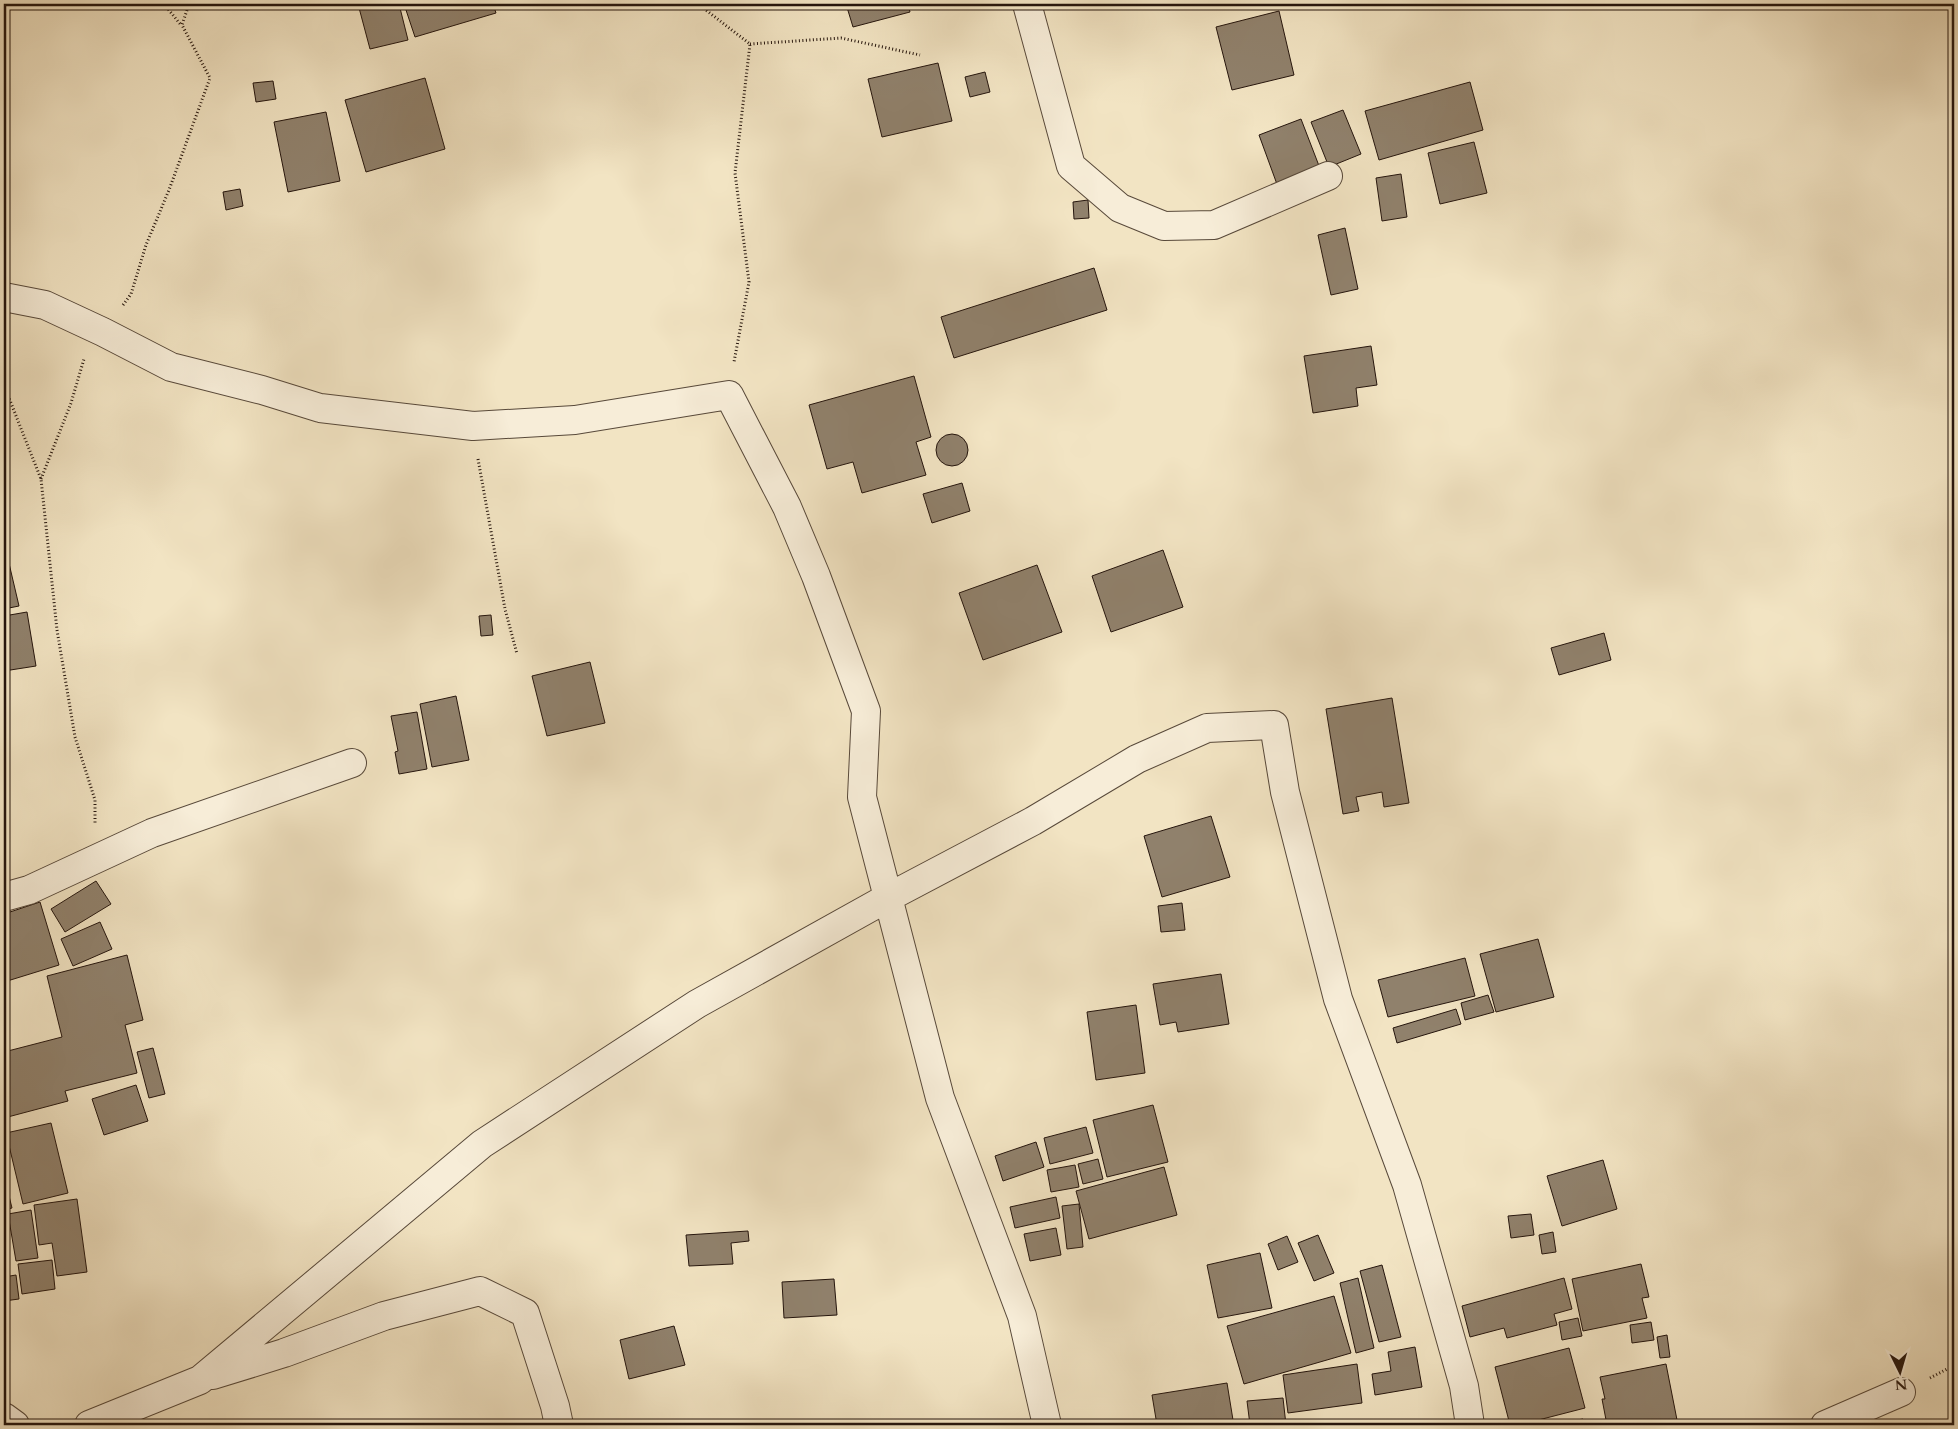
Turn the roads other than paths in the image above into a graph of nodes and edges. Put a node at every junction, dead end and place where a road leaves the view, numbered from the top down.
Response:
1 (1027, 4) edge
2 (1328, 176) dead end
3 (4, 297) edge
4 (352, 764) dead end
5 (4, 896) edge
6 (889, 897) junction
7 (200, 1380) junction
8 (1901, 1392) dead end
9 (4, 1417) edge
10 (15, 1425) edge
11 (90, 1425) edge
12 (559, 1425) edge
13 (1047, 1425) edge
14 (1470, 1425) edge
15 (1825, 1425) edge

1 - 2 street
3 - 6 street
4 - 5 street
6 - 7 street
6 - 13 street
6 - 14 street
7 - 11 street
7 - 12 street
8 - 15 street
9 - 10 street

